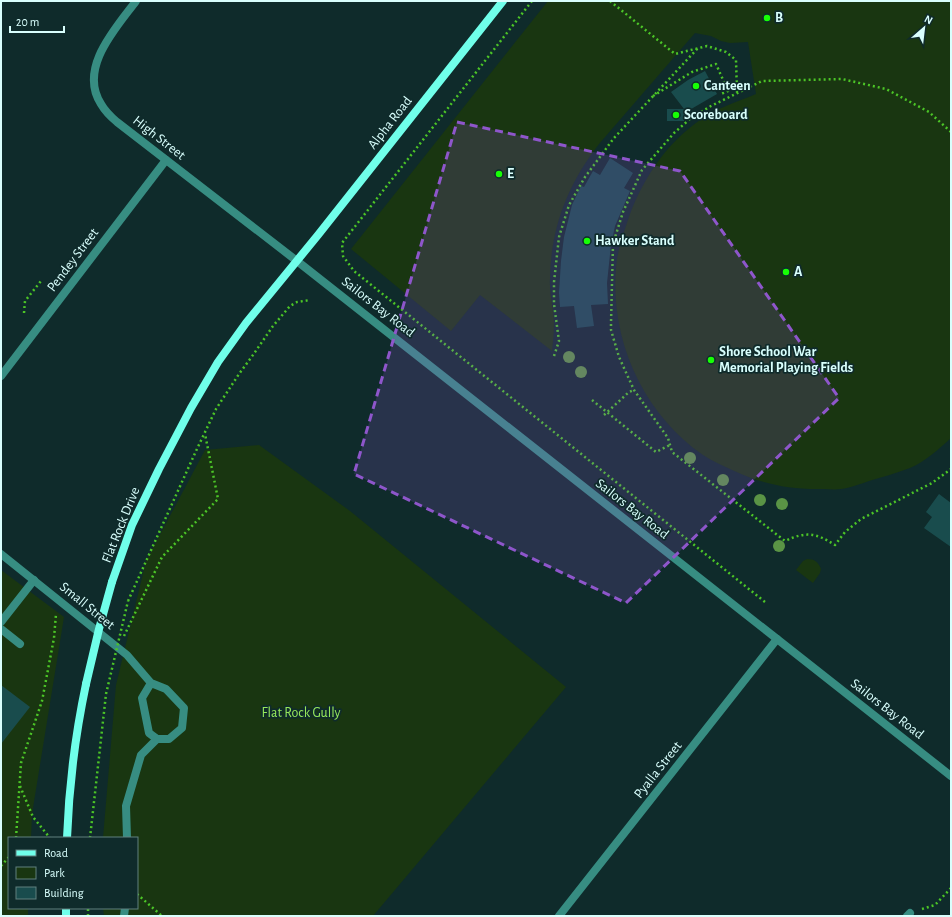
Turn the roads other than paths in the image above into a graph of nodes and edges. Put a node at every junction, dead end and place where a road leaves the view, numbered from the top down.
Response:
1 (136, 1) edge
2 (503, 1) edge
3 (166, 160) junction
4 (297, 261) junction
5 (1, 376) edge
6 (1, 554) edge
7 (34, 580) junction
8 (1, 622) edge
9 (1, 629) edge
10 (777, 640) junction
11 (20, 644) dead end
12 (151, 683) junction
13 (157, 739) junction
14 (951, 776) edge
15 (67, 837) edge
16 (127, 837) edge
17 (559, 916) edge

1 - 3 street, High Street
2 - 4 main road, Alpha Road
3 - 4 street, High Street
3 - 5 street, Pendey Street
4 - 10 street, Sailors Bay Road
4 - 15 main road, Flat Rock Drive, bridge
6 - 7 street, Small Street
7 - 8 street
7 - 12 street, Small Street
9 - 11 street
10 - 14 street, Sailors Bay Road
10 - 17 street, Pyalla Street
12 - 13 street
12 - 13 street, Small Street
13 - 16 street

